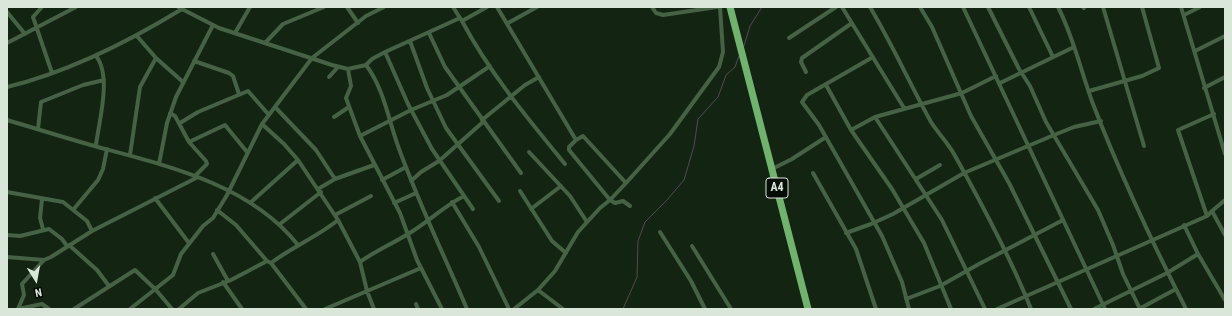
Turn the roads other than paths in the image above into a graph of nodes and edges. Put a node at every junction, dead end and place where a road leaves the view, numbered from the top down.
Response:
1 (42, 7) edge
2 (76, 7) edge
3 (250, 7) edge
4 (324, 7) edge
5 (347, 7) edge
6 (384, 7) edge
7 (453, 7) edge
8 (487, 7) edge
9 (498, 7) edge
10 (537, 7) edge
11 (652, 7) edge
12 (717, 7) edge
13 (720, 7) edge
14 (730, 7) edge
15 (836, 7) edge
16 (842, 7) edge
17 (870, 7) edge
18 (920, 7) edge
19 (963, 7) edge
20 (988, 7) edge
21 (1029, 7) edge
22 (1058, 7) edge
23 (1103, 7) edge
24 (1142, 7) edge
25 (1181, 7) edge
26 (1200, 7) edge
27 (180, 8) edge
28 (7, 12) edge
29 (1184, 15) junction
30 (461, 20) junction
31 (358, 23) junction
32 (508, 23) junction
33 (852, 23) junction
34 (213, 25) junction
35 (38, 28) junction
36 (235, 33) junction
37 (429, 33) junction
38 (26, 34) junction
39 (136, 35) junction
40 (1225, 36) edge
41 (789, 38) dead end
42 (410, 41) junction
43 (7, 42) edge
44 (265, 43) junction
45 (1074, 47) junction
46 (1195, 51) junction
47 (385, 52) junction
48 (96, 56) junction
49 (873, 57) junction
50 (1053, 57) junction
51 (156, 58) junction
52 (312, 58) junction
53 (194, 61) junction
54 (366, 65) junction
55 (490, 66) junction
56 (338, 67) junction
57 (348, 69) junction
58 (806, 72) dead end
59 (52, 73) junction
60 (1021, 73) junction
61 (996, 76) junction
62 (329, 77) dead end
63 (539, 77) junction
64 (1225, 77) edge
65 (104, 80) junction
66 (1124, 81) junction
67 (183, 82) junction
68 (1000, 83) junction
69 (8, 85) edge
70 (826, 85) junction
71 (459, 87) junction
72 (1204, 88) junction
73 (1089, 91) junction
74 (239, 94) junction
75 (962, 94) junction
76 (513, 97) junction
77 (433, 101) junction
78 (921, 104) junction
79 (275, 107) junction
80 (349, 107) junction
81 (904, 108) junction
82 (411, 110) junction
83 (170, 113) junction
84 (1214, 114) junction
85 (269, 115) junction
86 (334, 117) dead end
87 (875, 117) junction
88 (7, 120) edge
89 (391, 121) junction
90 (483, 121) junction
91 (1100, 121) junction
92 (180, 123) junction
93 (262, 124) junction
94 (38, 130) junction
95 (851, 130) junction
96 (1054, 134) junction
97 (360, 136) junction
98 (826, 137) junction
99 (576, 140) junction
100 (188, 142) junction
101 (458, 144) junction
102 (96, 145) junction
103 (1027, 146) junction
104 (1144, 146) dead end
105 (107, 149) junction
106 (247, 152) junction
107 (529, 152) dead end
108 (1225, 154) edge
109 (130, 155) junction
110 (298, 160) junction
111 (996, 160) junction
112 (439, 161) junction
113 (159, 164) junction
114 (565, 164) dead end
115 (940, 165) dead end
116 (374, 166) junction
117 (406, 167) junction
118 (772, 169) junction
119 (521, 173) dead end
120 (813, 173) dead end
121 (964, 173) junction
122 (197, 177) junction
123 (335, 179) junction
124 (382, 180) junction
125 (916, 180) junction
126 (412, 181) junction
127 (626, 183) junction
128 (561, 186) junction
129 (520, 190) dead end
130 (228, 191) junction
131 (319, 191) junction
132 (7, 192) edge
133 (416, 193) junction
134 (926, 194) junction
135 (371, 196) dead end
136 (464, 196) junction
137 (155, 198) junction
138 (42, 199) junction
139 (610, 200) junction
140 (1225, 200) edge
141 (499, 201) dead end
142 (452, 202) junction
143 (250, 203) junction
144 (394, 203) junction
145 (630, 206) dead end
146 (903, 207) junction
147 (473, 209) dead end
148 (531, 209) junction
149 (73, 210) junction
150 (217, 210) junction
151 (1212, 211) junction
152 (1207, 216) junction
153 (336, 218) junction
154 (1063, 220) junction
155 (428, 221) junction
156 (587, 222) junction
157 (875, 222) junction
158 (280, 224) junction
159 (1184, 225) junction
160 (43, 229) junction
161 (92, 231) junction
162 (660, 232) dead end
163 (846, 233) junction
164 (408, 234) junction
165 (7, 235) edge
166 (1036, 235) junction
167 (1225, 235) edge
168 (1153, 239) junction
169 (189, 243) junction
170 (68, 245) junction
171 (298, 245) junction
172 (692, 246) dead end
173 (1004, 251) junction
174 (566, 253) junction
175 (213, 254) dead end
176 (1198, 254) junction
177 (1116, 256) junction
178 (7, 257) edge
179 (44, 260) junction
180 (269, 262) junction
181 (360, 262) junction
182 (421, 268) junction
183 (1087, 268) junction
184 (968, 270) junction
185 (1167, 273) junction
186 (226, 282) junction
187 (1059, 283) junction
188 (109, 286) junction
189 (940, 286) junction
190 (1176, 289) junction
191 (156, 290) junction
192 (538, 290) junction
193 (1132, 290) junction
194 (367, 291) junction
195 (1026, 297) junction
196 (906, 299) junction
197 (1225, 300) edge
198 (416, 304) dead end
199 (1104, 307) edge
200 (18, 309) edge
201 (49, 309) edge
202 (74, 309) edge
203 (130, 309) edge
204 (172, 309) edge
205 (179, 309) edge
206 (242, 309) edge
207 (306, 309) edge
208 (325, 309) edge
209 (374, 309) edge
210 (418, 309) edge
211 (442, 309) edge
212 (467, 309) edge
213 (509, 309) edge
214 (514, 309) edge
215 (563, 309) edge
216 (705, 309) edge
217 (731, 309) edge
218 (808, 309) edge
219 (876, 309) edge
220 (909, 309) edge
221 (951, 309) edge
222 (985, 309) edge
223 (997, 309) edge
224 (1031, 309) edge
225 (1071, 309) edge
226 (1094, 309) edge
227 (1140, 309) edge
228 (1186, 309) edge

1 - 35 street
2 - 35 street
3 - 36 street
4 - 44 street
5 - 31 street
6 - 31 street
7 - 30 street
8 - 30 street
9 - 32 street
10 - 32 street
11 - 12 street
13 - 127 street
14 - 118 highway, A4
15 - 41 street
16 - 33 street
17 - 78 street
18 - 75 street
19 - 61 street
20 - 60 street
21 - 50 street
22 - 45 street
23 - 66 street
24 - 66 street
25 - 29 street
26 - 29 street
27 - 34 street
27 - 39 street
28 - 38 street
29 - 46 street
30 - 37 street
30 - 55 street
31 - 52 street
32 - 63 street
33 - 49 street
33 - 58 street
34 - 36 street
34 - 53 street
35 - 38 street
35 - 59 street
36 - 44 street
37 - 42 street
37 - 71 street
38 - 43 street
39 - 48 street
39 - 51 street
40 - 46 street
42 - 47 street
42 - 77 street
44 - 52 street
45 - 50 street
45 - 73 street
46 - 72 street
47 - 54 street
47 - 82 street
48 - 59 street
48 - 65 street
49 - 70 street
49 - 81 street
50 - 60 street
51 - 67 street
51 - 109 street
52 - 56 street
52 - 79 street
53 - 67 street
53 - 74 street
54 - 57 street
54 - 89 street
55 - 71 street
55 - 76 street
56 - 57 street
56 - 62 street
57 - 80 street
59 - 69 street
60 - 68 street
60 - 96 street
61 - 68 street
61 - 75 street
63 - 76 street
63 - 99 street
64 - 72 street
65 - 94 street
65 - 102 street
66 - 73 street
66 - 104 street
67 - 83 street
68 - 103 street
70 - 95 street
70 - 98 street
71 - 77 street
71 - 90 street
72 - 84 street
73 - 91 street
74 - 85 street
74 - 92 street
75 - 78 street
75 - 111 street
76 - 90 street
76 - 114 street
77 - 82 street
77 - 101 street
78 - 81 street
78 - 121 street
79 - 85 street
79 - 123 street
80 - 86 street
80 - 97 street
81 - 87 street
82 - 89 street
82 - 112 street
83 - 92 street
83 - 113 street
84 - 108 street
84 - 152 street
85 - 93 street
87 - 95 street
87 - 125 street
88 - 94 street
89 - 97 street
89 - 117 street
90 - 101 street
90 - 119 street
91 - 96 street
91 - 168 street
92 - 100 street
93 - 106 street
93 - 110 street
94 - 102 street
95 - 146 street
96 - 103 street
96 - 177 street
97 - 116 street
98 - 118 street
98 - 157 street
99 - 127 street
99 - 139 street
100 - 106 street
100 - 122 street
101 - 112 street
101 - 141 street
102 - 105 street
103 - 111 street
103 - 154 street
105 - 109 street
105 - 149 street
106 - 130 street
107 - 128 street
109 - 113 street
110 - 131 street
110 - 143 street
111 - 121 street
111 - 166 street
112 - 126 street
112 - 136 street
113 - 122 street
115 - 125 street
116 - 123 street
116 - 124 street
117 - 124 street
117 - 126 street
118 - 218 highway, A4
120 - 163 street
121 - 134 street
121 - 173 street
122 - 130 street
122 - 137 street
123 - 131 street
124 - 144 street
125 - 134 street
126 - 133 street
127 - 139 street
128 - 148 street
128 - 156 street
129 - 148 street
130 - 143 street
130 - 150 street
131 - 153 street
131 - 158 street
132 - 138 street
133 - 144 street
133 - 155 street
134 - 146 street
134 - 184 street
135 - 153 street
136 - 142 street
136 - 147 street
137 - 161 street
137 - 169 street
138 - 149 street
138 - 160 street
139 - 145 street
139 - 156 street
140 - 151 street
142 - 155 street
142 - 213 street
143 - 158 street
144 - 164 street
146 - 157 street
146 - 189 street
148 - 174 street
149 - 161 street
150 - 169 street
150 - 180 street
151 - 152 street
151 - 167 street
152 - 159 street
153 - 171 street
153 - 181 street
154 - 166 street
154 - 183 street
155 - 164 street
155 - 212 street
156 - 174 street
157 - 163 street
157 - 196 street
158 - 171 street
159 - 168 street
159 - 176 street
160 - 165 street
160 - 170 street
161 - 170 street
162 - 216 street
163 - 219 street
164 - 181 street
164 - 182 street
166 - 173 street
166 - 187 street
168 - 177 street
168 - 185 street
169 - 191 street
170 - 179 street
170 - 188 street
171 - 180 street
172 - 217 street
173 - 184 street
173 - 195 street
174 - 192 street
175 - 186 street
176 - 185 street
176 - 197 street
177 - 183 street
177 - 193 street
178 - 179 street
179 - 200 street
180 - 186 street
180 - 207 street
181 - 194 street
182 - 194 street
182 - 211 street
183 - 187 street
183 - 199 street
184 - 189 street
184 - 222 street
185 - 190 street
185 - 193 street
186 - 205 street
186 - 206 street
187 - 195 street
187 - 225 street
188 - 191 street
188 - 202 street
189 - 196 street
189 - 221 street
190 - 227 street
190 - 228 street
191 - 203 street
191 - 204 street
192 - 214 street
192 - 215 street
193 - 199 street
193 - 227 street
194 - 208 street
194 - 209 street
195 - 223 street
195 - 224 street
196 - 220 street
198 - 210 street
199 - 226 street
200 - 201 street

